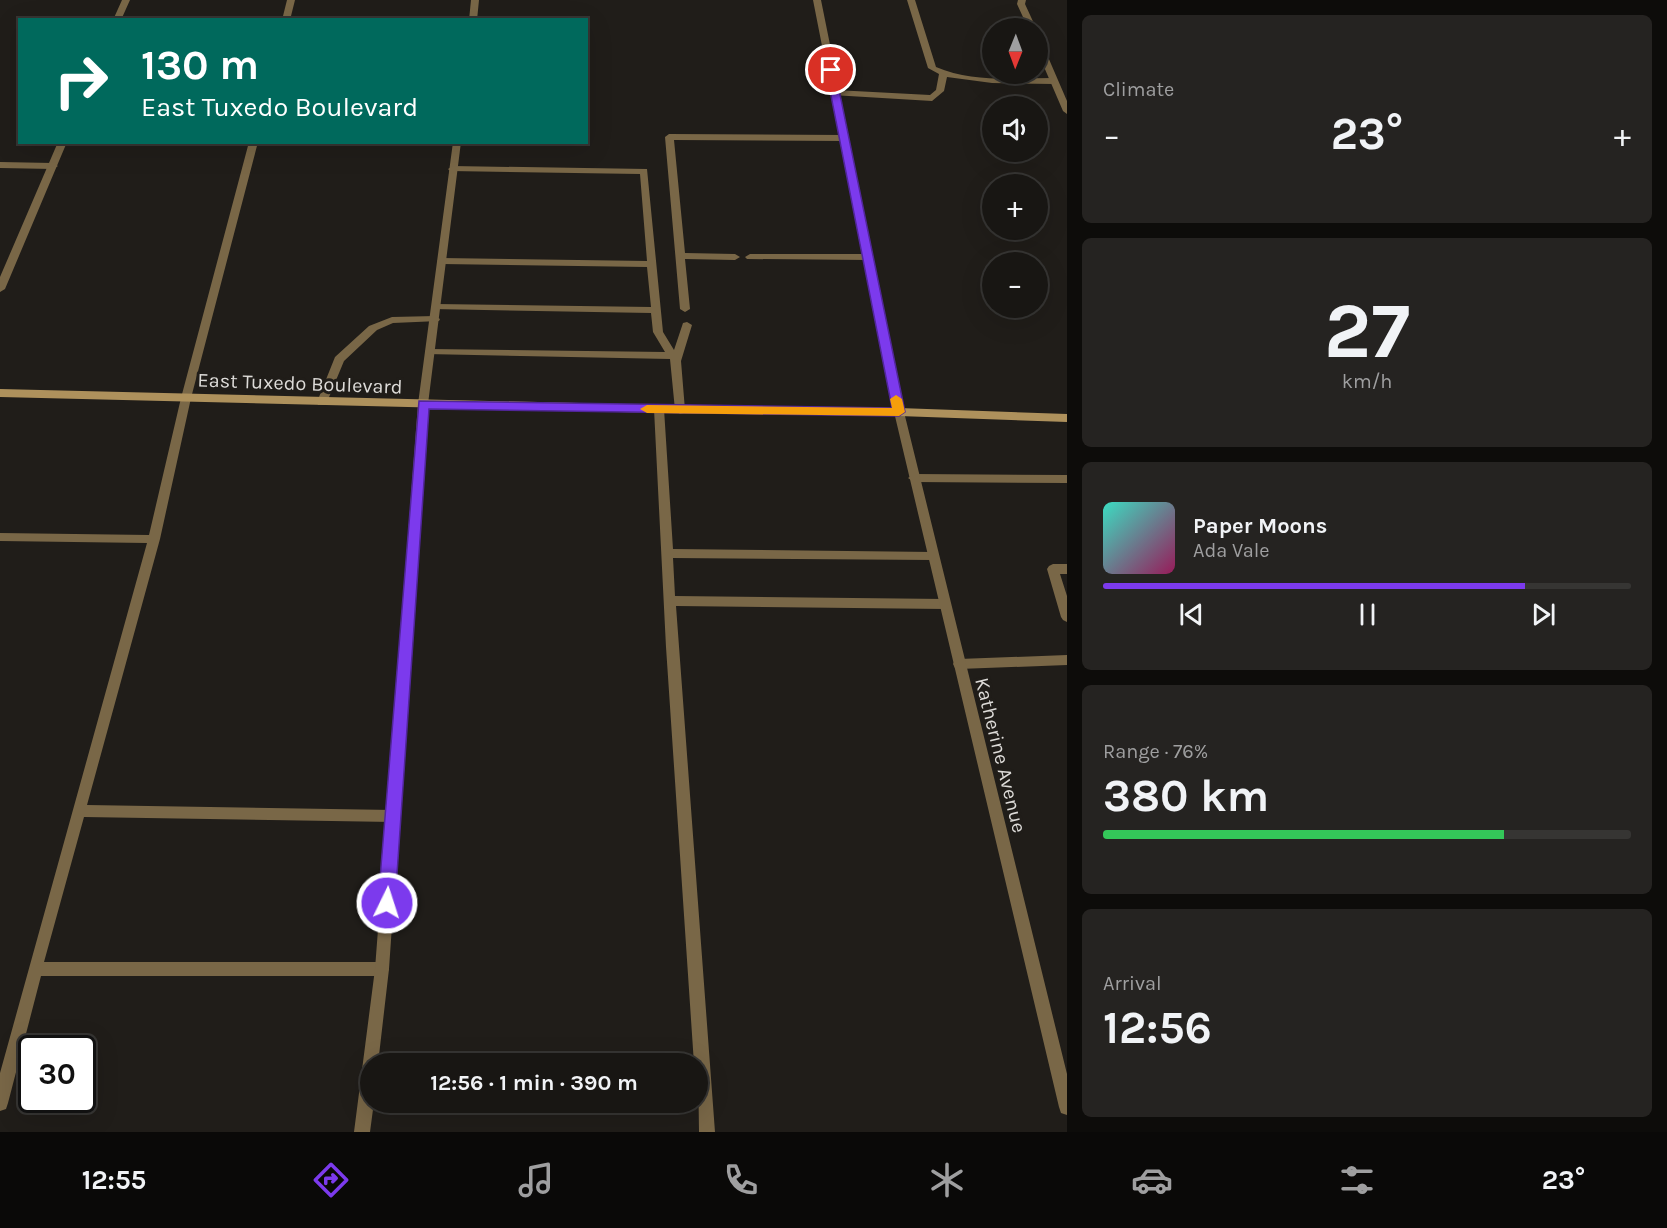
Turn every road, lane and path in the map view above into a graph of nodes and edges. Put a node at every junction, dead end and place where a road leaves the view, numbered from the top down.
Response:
1 (126, 0) edge
2 (291, 0) edge
3 (475, 0) edge
4 (817, 0) edge
5 (911, 0) edge
6 (1022, 0) edge
7 (118, 18) edge
8 (286, 18) edge
9 (473, 18) edge
10 (1027, 18) edge
11 (1048, 67) edge
12 (943, 75) junction
13 (1054, 81) junction
14 (835, 93) junction
15 (1067, 111) edge
16 (844, 138) junction
17 (62, 144) edge
18 (253, 144) edge
19 (457, 144) edge
20 (0, 165) edge
21 (53, 166) junction
22 (453, 169) junction
23 (680, 256) junction
24 (735, 256) dead end
25 (750, 257) dead end
26 (868, 257) junction
27 (442, 261) junction
28 (652, 264) junction
29 (0, 289) edge
30 (436, 307) junction
31 (685, 309) dead end
32 (656, 310) junction
33 (435, 319) junction
34 (687, 325) dead end
35 (430, 352) junction
36 (674, 359) junction
37 (0, 393) edge
38 (186, 398) junction
39 (321, 402) junction
40 (423, 404) junction
41 (659, 410) junction
42 (680, 410) junction
43 (899, 412) junction
44 (1067, 418) edge
45 (914, 478) junction
46 (1067, 478) edge
47 (0, 537) edge
48 (154, 539) junction
49 (667, 553) junction
50 (933, 556) junction
51 (1067, 569) edge
52 (670, 601) junction
53 (945, 604) junction
54 (1067, 617) edge
55 (1067, 660) edge
56 (959, 664) junction
57 (80, 811) junction
58 (393, 816) junction
59 (35, 969) junction
60 (382, 969) junction
61 (0, 1103) edge
62 (1067, 1107) edge
63 (362, 1132) edge
64 (707, 1132) edge

1 - 7 street
2 - 8 street
3 - 9 street
4 - 14 street, Katherine Avenue
5 - 12 street
6 - 10 street
11 - 13 street
12 - 13 street
12 - 14 street
13 - 15 street
14 - 16 street, Katherine Avenue
16 - 23 street
16 - 26 street, Katherine Avenue
17 - 21 street
18 - 38 street
19 - 22 street
20 - 21 street
21 - 29 street
22 - 27 street
22 - 28 street
23 - 24 street
23 - 31 street
25 - 26 street
26 - 43 street, Katherine Avenue
27 - 28 street
27 - 30 street
28 - 32 street
30 - 32 street
30 - 33 street
32 - 36 street
33 - 35 street
33 - 39 street
34 - 36 street
35 - 36 street
35 - 40 street
36 - 42 street
37 - 38 main road, East Tuxedo Boulevard
38 - 39 main road, East Tuxedo Boulevard
38 - 48 street
39 - 40 main road, East Tuxedo Boulevard
40 - 41 main road, East Tuxedo Boulevard
40 - 58 street
41 - 42 main road, East Tuxedo Boulevard
41 - 49 street
42 - 43 main road, East Tuxedo Boulevard
43 - 44 main road, East Tuxedo Boulevard
43 - 45 street, Katherine Avenue
45 - 46 street
45 - 50 street, Katherine Avenue
47 - 48 street
48 - 57 street
49 - 50 street
49 - 52 street
50 - 53 street, Katherine Avenue
51 - 54 street
52 - 53 street
52 - 64 street
53 - 56 street, Katherine Avenue
55 - 56 street
56 - 62 street, Katherine Avenue
57 - 58 street
57 - 59 street
58 - 60 street
59 - 60 street
59 - 61 street
60 - 63 street

